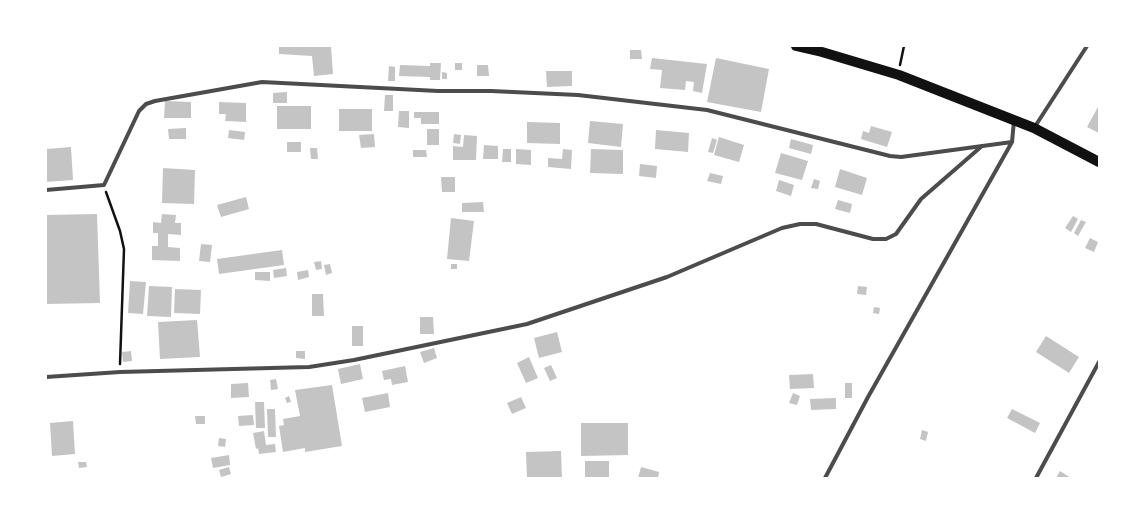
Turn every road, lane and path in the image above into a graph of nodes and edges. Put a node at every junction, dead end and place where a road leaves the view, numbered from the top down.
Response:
1 (796, 46) edge
2 (904, 46) edge
3 (1087, 46) edge
4 (899, 75) junction
5 (1014, 120) junction
6 (1034, 128) junction
7 (1012, 142) junction
8 (982, 146) junction
9 (1099, 162) edge
10 (104, 185) junction
11 (46, 190) edge
12 (1099, 362) edge
13 (120, 372) junction
14 (46, 377) edge
15 (825, 478) edge
16 (1036, 478) edge

1 - 4 main road
2 - 4 path
3 - 6 street
4 - 5 main road
5 - 6 main road
5 - 7 street
6 - 9 main road
7 - 8 street
7 - 15 street
8 - 10 street
8 - 13 street
10 - 11 street
10 - 13 path
12 - 16 street
13 - 14 street

